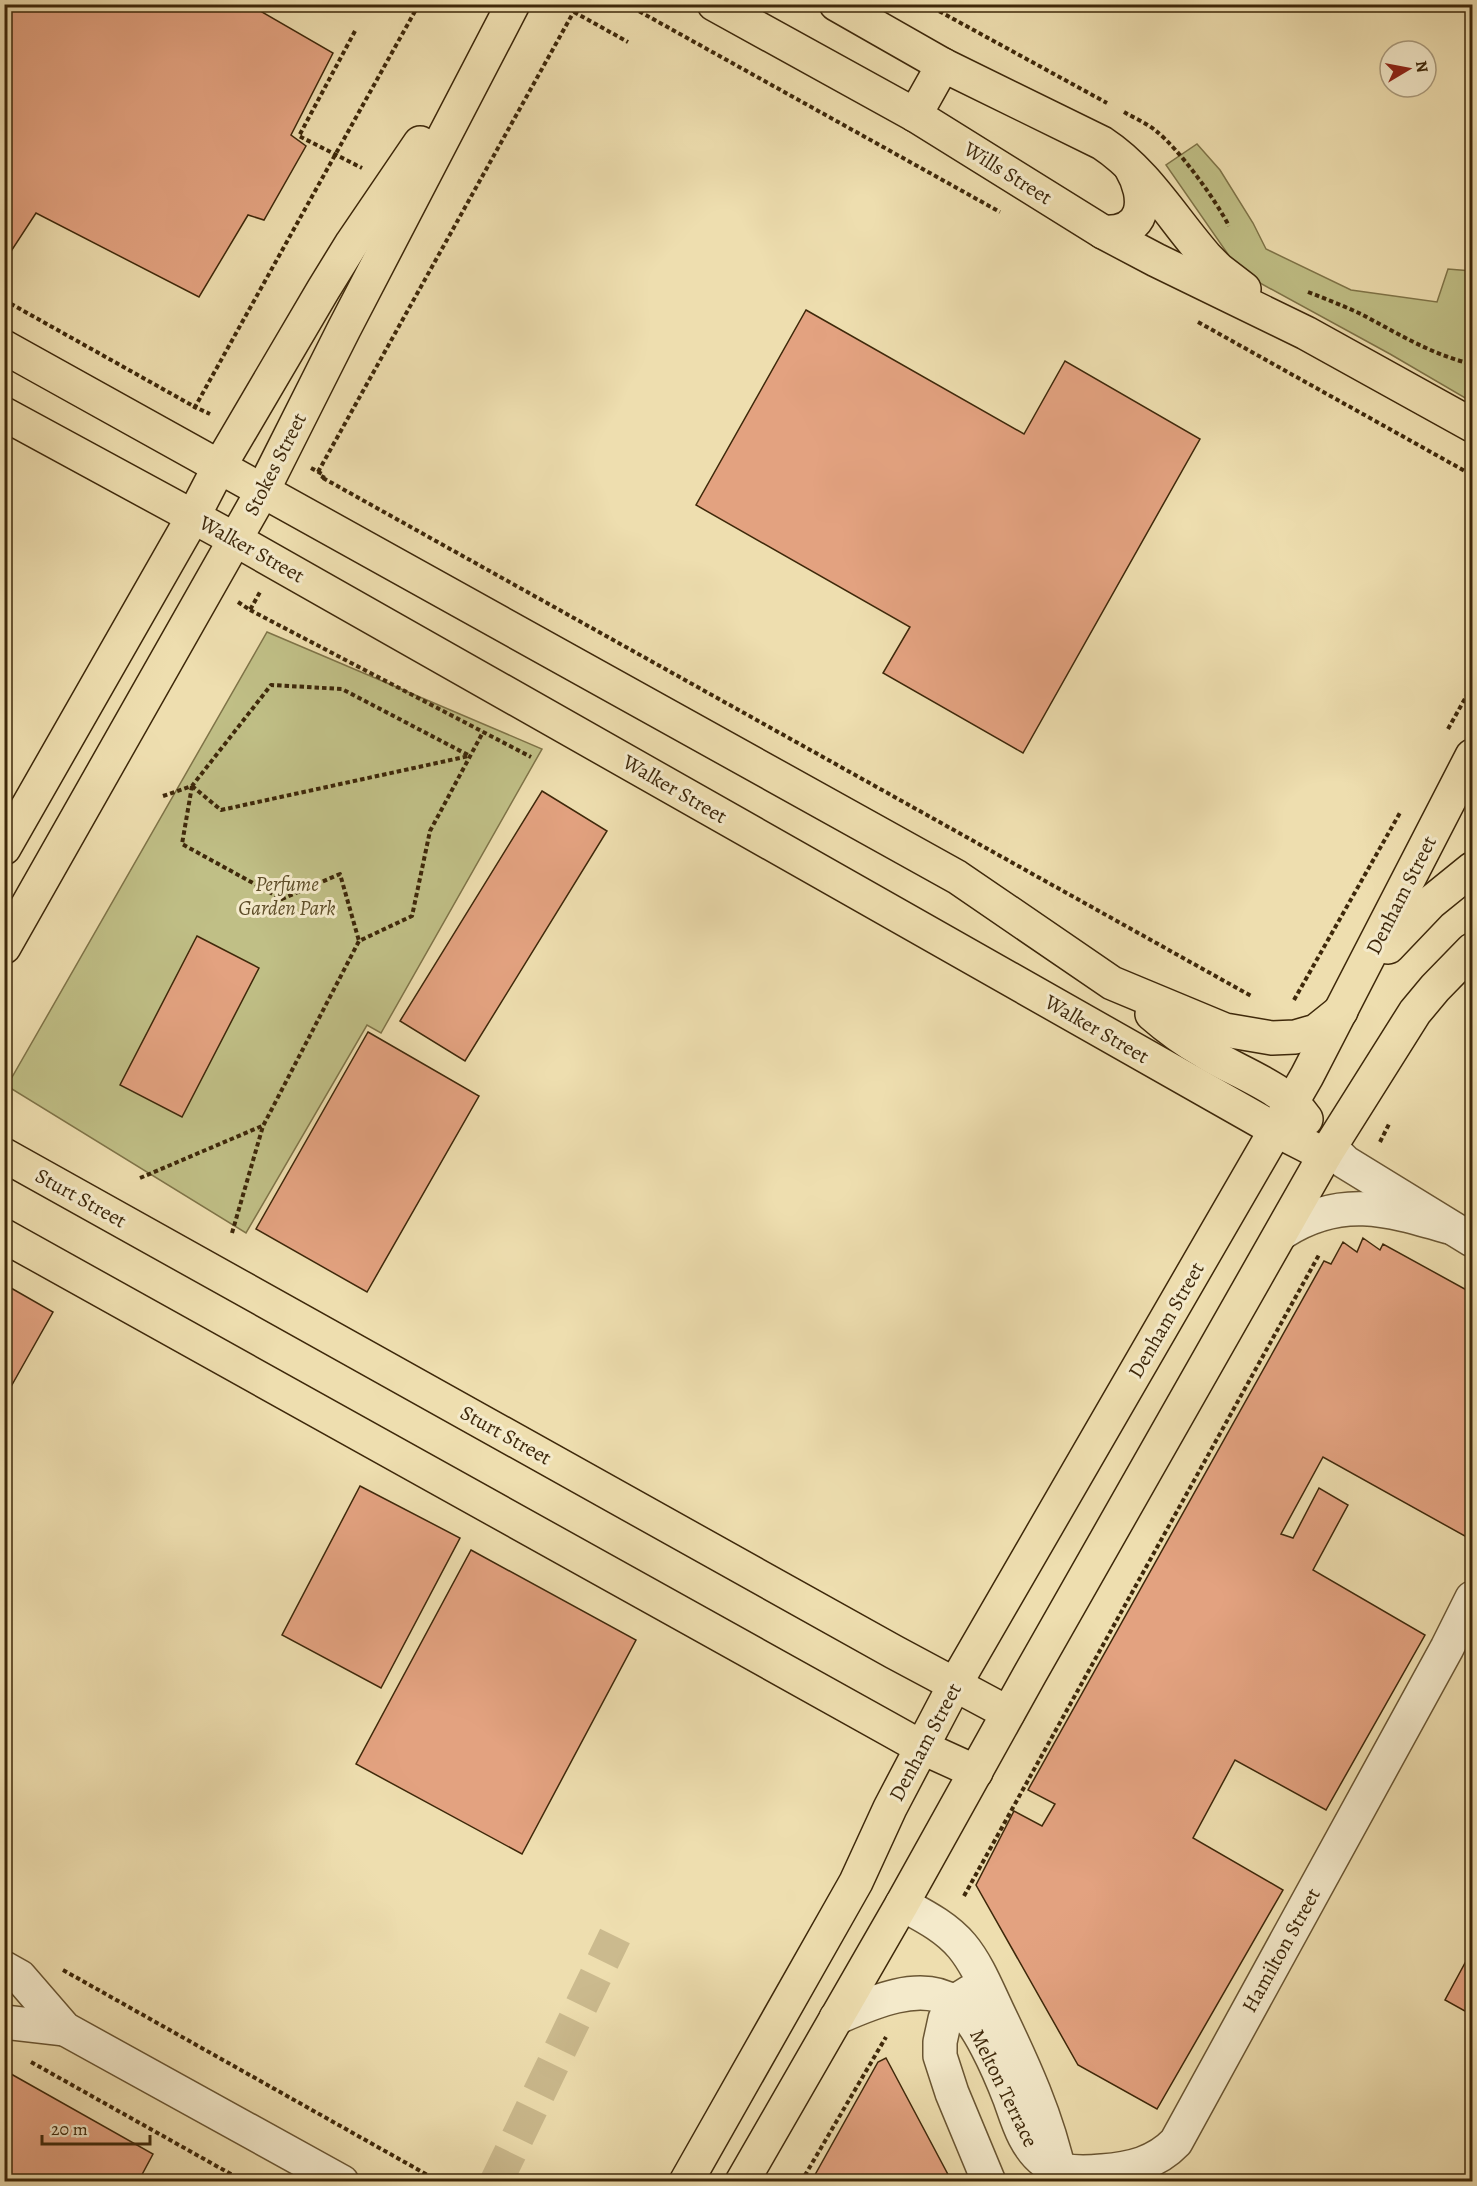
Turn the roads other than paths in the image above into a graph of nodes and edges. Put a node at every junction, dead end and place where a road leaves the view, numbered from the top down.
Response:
1 (513, 4) edge
2 (714, 4) edge
3 (836, 4) edge
4 (496, 36) junction
5 (943, 65) junction
6 (915, 115) junction
7 (1129, 164) junction
8 (1103, 232) junction
9 (1306, 333) junction
10 (4, 347) edge
11 (4, 414) edge
12 (1473, 425) edge
13 (219, 467) junction
14 (262, 492) junction
15 (193, 517) junction
16 (236, 540) junction
17 (1473, 756) edge
18 (4, 848) edge
19 (1473, 869) edge
20 (4, 947) edge
21 (1473, 950) edge
22 (1112, 983) junction
23 (1344, 1006) junction
24 (1300, 1089) junction
25 (1276, 1131) junction
26 (4, 1155) edge
27 (1334, 1155) junction
28 (1464, 1229) edge
29 (1283, 1232) junction
30 (4, 1236) edge
31 (1473, 1598) edge
32 (1473, 1615) edge
33 (1448, 1648) junction
34 (954, 1686) junction
35 (1008, 1713) junction
36 (921, 1747) junction
37 (975, 1772) junction
38 (856, 1881) junction
39 (902, 1905) junction
40 (4, 1968) edge
41 (984, 1984) junction
42 (954, 2002) junction
43 (836, 2018) junction
44 (4, 2022) edge
45 (65, 2029) junction
46 (1060, 2175) edge
47 (342, 2181) edge
48 (686, 2181) edge
49 (742, 2181) edge
50 (989, 2181) edge

1 - 4 main road, Stokes Street
2 - 6 main road, Wills Street
3 - 5 main road, Wills Street
4 - 13 main road, Stokes Street
4 - 14 main road, Stokes Street
5 - 6 main road
5 - 7 main road, Wills Street
6 - 8 main road, Wills Street
7 - 8 main road
7 - 9 main road, Wills Street
8 - 9 main road, Wills Street
9 - 12 main road, Wills Street
10 - 13 main road
11 - 15 main road, Walker Street
13 - 14 main road
13 - 15 main road, Stokes Street
14 - 16 main road, Stokes Street
14 - 22 main road
15 - 16 main road, Walker Street
15 - 18 main road, Stokes Street
16 - 20 main road, Stokes Street
16 - 25 main road, Walker Street
17 - 23 main road, Denham Street
19 - 23 main road
21 - 27 main road
22 - 23 main road
22 - 24 main road
23 - 24 main road, Denham Street
24 - 25 main road, Denham Street
24 - 27 main road
25 - 27 main road, Walker Street
25 - 34 main road, Denham Street
26 - 34 main road, Sturt Street
27 - 28 street, Walker Street
27 - 29 main road
28 - 29 street, Walker Street
29 - 35 main road
30 - 36 main road
31 - 33 street, Hamilton Street
32 - 33 street, Hamilton Street
33 - 46 street, Hamilton Street
34 - 35 main road, Sturt Street
34 - 36 main road, Denham Street
35 - 37 main road
36 - 37 main road
36 - 38 main road, Denham Street
37 - 39 main road
38 - 39 main road
38 - 48 main road, Denham Street
39 - 41 street, Melton Terrace
39 - 43 main road
40 - 45 street
41 - 42 street
41 - 46 street, Melton Terrace
42 - 43 street
42 - 46 street, Melton Terrace
42 - 50 street
43 - 49 main road
44 - 45 street
45 - 47 street

